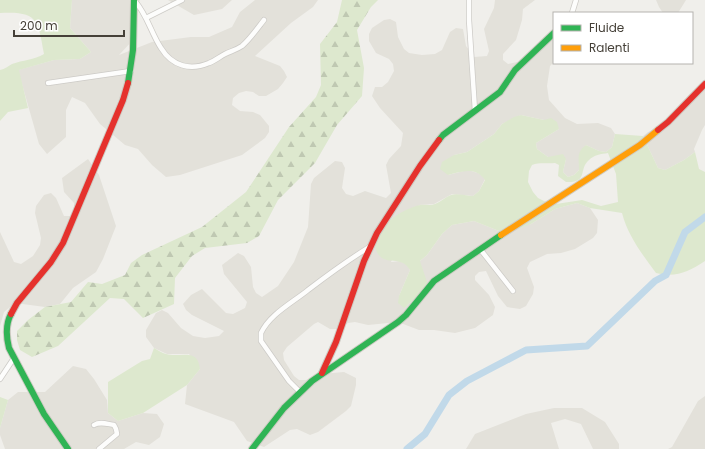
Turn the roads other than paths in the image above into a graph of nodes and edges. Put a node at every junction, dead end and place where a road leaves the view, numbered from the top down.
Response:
1 (134, 0) edge
2 (182, 0) edge
3 (469, 0) edge
4 (576, 0) edge
5 (572, 12) edge
6 (146, 18) junction
7 (264, 20) dead end
8 (553, 34) edge
9 (131, 71) junction
10 (48, 83) dead end
11 (705, 84) edge
12 (475, 111) junction
13 (372, 246) junction
14 (480, 249) junction
15 (513, 291) dead end
16 (14, 358) junction
17 (321, 374) junction
18 (0, 379) edge
19 (300, 392) junction
20 (94, 425) dead end
21 (68, 449) edge
22 (99, 449) edge
23 (252, 449) edge

1 - 6 street
1 - 9 street
2 - 6 street
3 - 12 street
4 - 5 street
6 - 7 street
8 - 12 street
9 - 10 street
9 - 16 street
11 - 14 street
12 - 13 street
13 - 17 street
13 - 19 street
14 - 15 street
14 - 17 street
16 - 18 street
16 - 21 street
17 - 19 street
19 - 23 street
20 - 22 street

